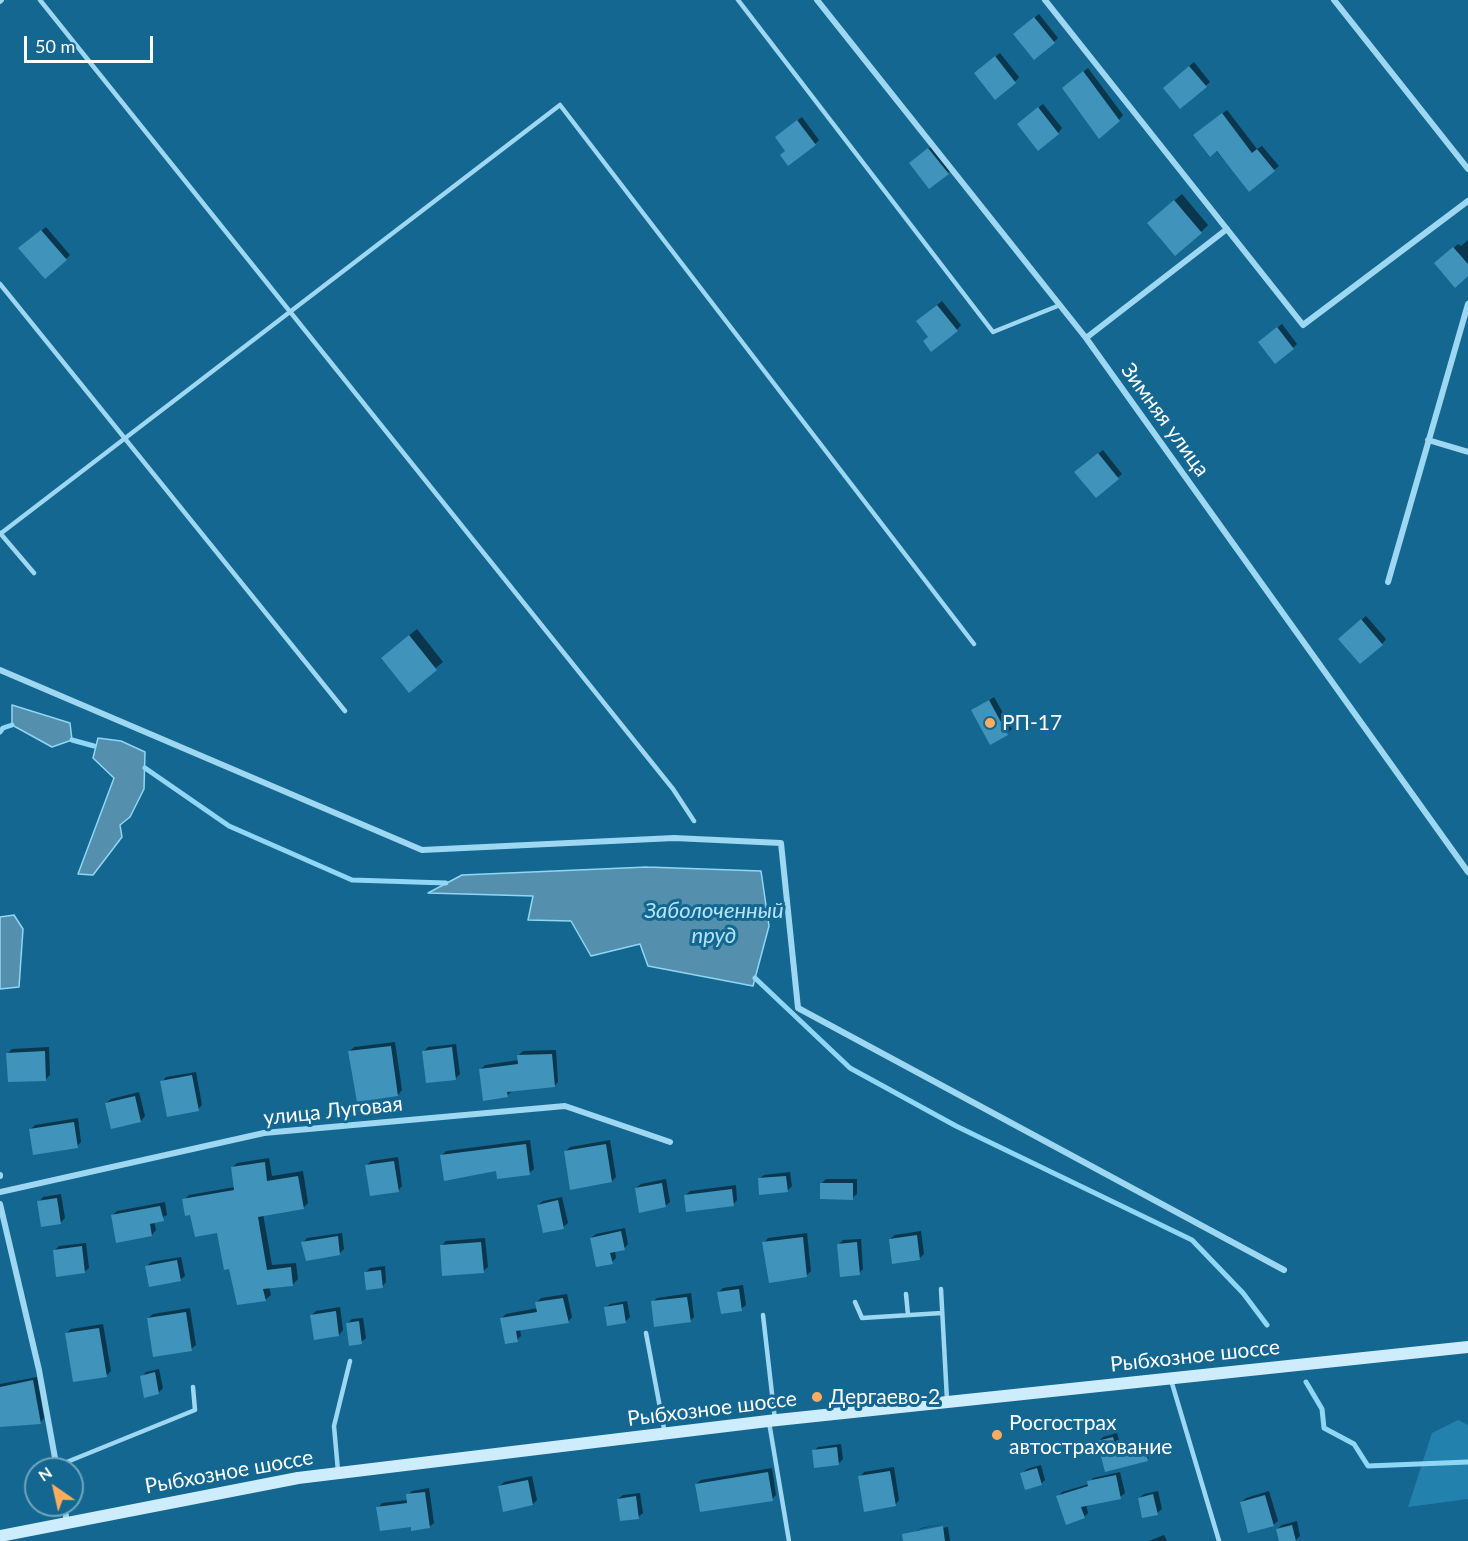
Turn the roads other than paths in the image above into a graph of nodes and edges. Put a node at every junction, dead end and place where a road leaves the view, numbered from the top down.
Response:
1 (40, 0) edge
2 (738, 0) edge
3 (817, 0) edge
4 (1045, 0) edge
5 (1334, 0) edge
6 (1468, 169) edge
7 (1468, 201) edge
8 (1227, 229) junction
9 (0, 284) edge
10 (1468, 304) edge
11 (1060, 305) junction
12 (291, 311) junction
13 (1086, 338) junction
14 (124, 438) junction
15 (1428, 440) junction
16 (1468, 452) edge
17 (0, 533) edge
18 (34, 573) dead end
19 (1388, 582) dead end
20 (974, 644) dead end
21 (0, 670) edge
22 (345, 711) dead end
23 (694, 821) dead end
24 (1468, 872) edge
25 (670, 1142) dead end
26 (0, 1192) edge
27 (0, 1204) edge
28 (1284, 1270) dead end
29 (940, 1289) dead end
30 (906, 1294) dead end
31 (855, 1302) dead end
32 (942, 1313) junction
33 (763, 1315) dead end
34 (908, 1315) junction
35 (646, 1333) dead end
36 (1468, 1347) edge
37 (350, 1361) dead end
38 (1170, 1379) junction
39 (193, 1387) dead end
40 (947, 1402) junction
41 (772, 1421) junction
42 (664, 1429) dead end
43 (55, 1457) edge
44 (83, 1457) edge
45 (338, 1473) junction
46 (66, 1517) edge
47 (67, 1522) junction
48 (0, 1536) edge
49 (789, 1541) edge
50 (1219, 1541) edge

1 - 12 lane
2 - 11 lane
3 - 11 street, Зимняя улица
4 - 8 street
5 - 6 street
7 - 8 street
8 - 13 street
9 - 14 lane
10 - 15 street
11 - 13 street, Зимняя улица
12 - 14 lane
12 - 20 lane
12 - 23 lane
13 - 24 street, Зимняя улица
14 - 17 lane
14 - 22 lane
15 - 16 street
15 - 19 street
17 - 18 lane
21 - 28 street
25 - 26 street, улица Луговая
27 - 43 street
29 - 32 lane
30 - 34 lane
31 - 34 lane
32 - 34 lane
32 - 40 lane
33 - 41 lane
35 - 42 lane
36 - 38 main road, Рыбхозное шоссе
37 - 45 lane
38 - 40 main road, Рыбхозное шоссе
38 - 50 lane
39 - 44 lane
40 - 41 main road, Рыбхозное шоссе
41 - 45 main road, Рыбхозное шоссе
41 - 49 lane
45 - 47 main road, Рыбхозное шоссе
46 - 47 street
47 - 48 main road, Рыбхозное шоссе

